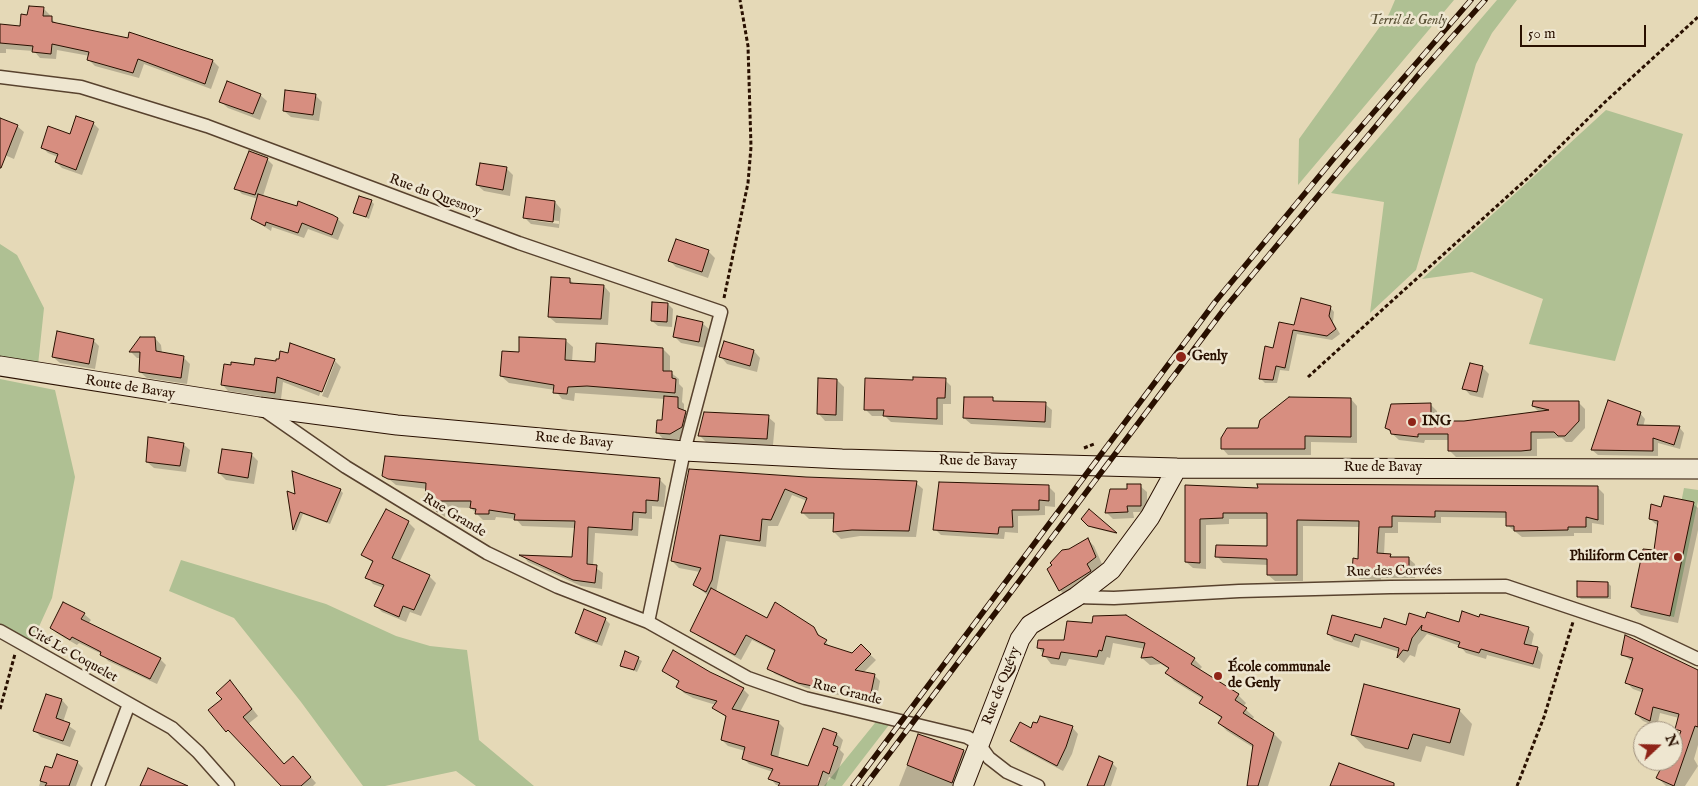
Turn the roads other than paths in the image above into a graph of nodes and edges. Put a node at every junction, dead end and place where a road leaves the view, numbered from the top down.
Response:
1 (0, 76) edge
2 (0, 366) edge
3 (260, 407) junction
4 (684, 450) junction
5 (1177, 468) junction
6 (1698, 469) edge
7 (1076, 597) junction
8 (648, 622) junction
9 (0, 631) edge
10 (1698, 659) edge
11 (129, 704) junction
12 (979, 744) junction
13 (98, 786) edge
14 (228, 786) edge
15 (963, 786) edge
16 (1038, 786) edge

1 - 4 street, Rue du Quesnoy
2 - 3 main road, Route de Bavay
3 - 4 main road, Rue de Bavay
3 - 8 street, Rue Grande
4 - 5 main road, Rue de Bavay
4 - 8 street
5 - 6 main road, Rue de Bavay
5 - 7 main road, Rue de Quévy
7 - 10 street, Rue des Corvées
7 - 12 main road, Rue de Quévy
8 - 12 street, Rue Grande
9 - 11 street, Cité Le Coquelet
11 - 13 street
11 - 14 street, Cité Le Coquelet
12 - 15 main road, Rue de Quévy
12 - 16 street, Rue Grande

